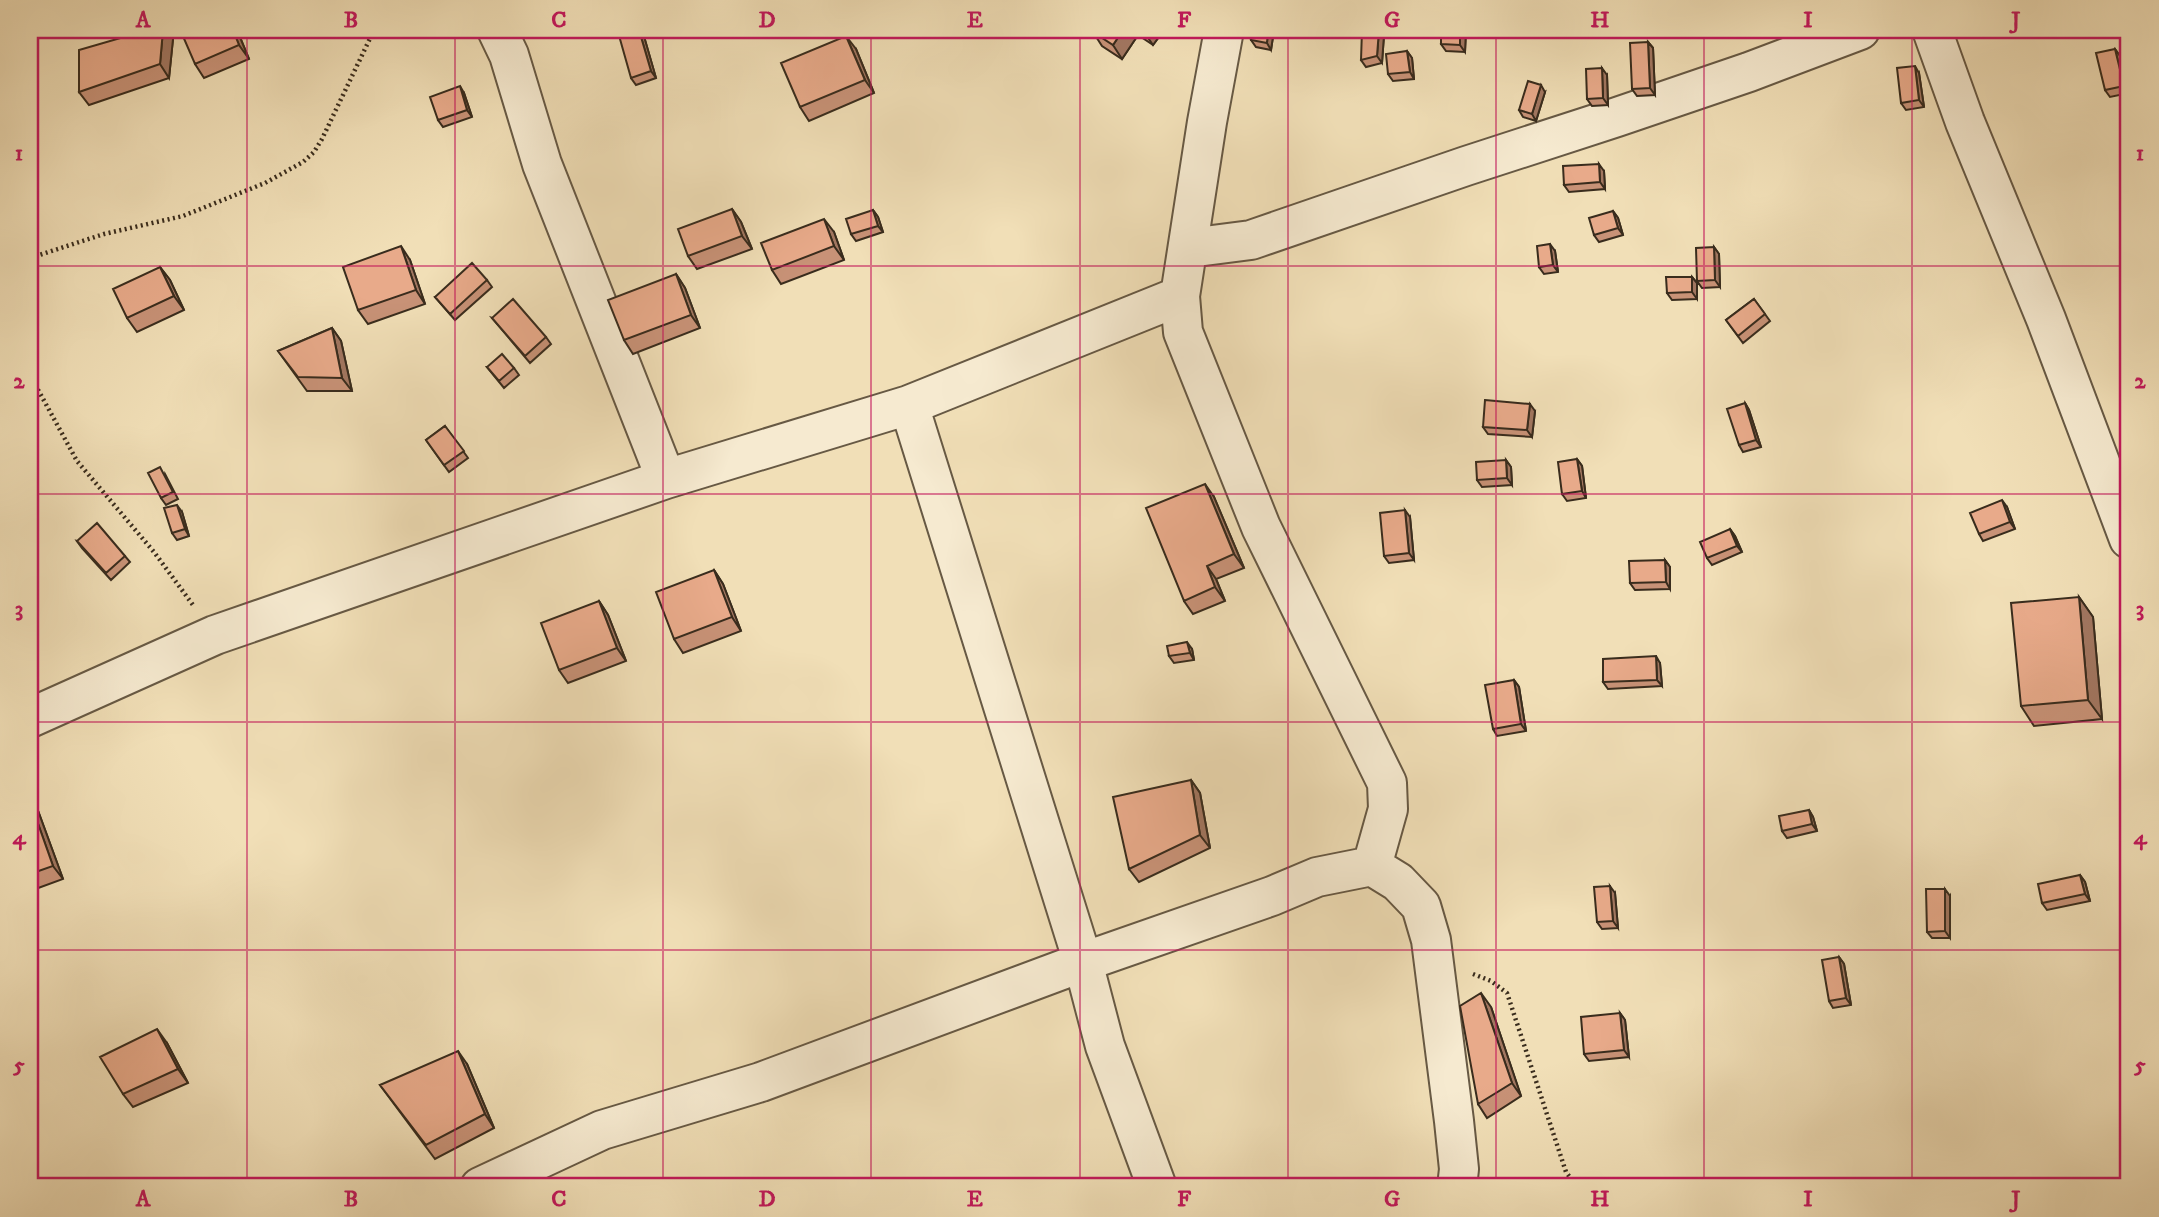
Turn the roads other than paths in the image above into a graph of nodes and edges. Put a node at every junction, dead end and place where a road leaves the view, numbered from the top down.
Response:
1 (497, 30) edge
2 (1224, 30) edge
3 (1860, 30) edge
4 (1932, 30) edge
5 (1189, 248) junction
6 (1180, 296) junction
7 (909, 405) junction
8 (666, 479) junction
9 (2129, 539) edge
10 (30, 718) edge
11 (1372, 866) junction
12 (1083, 962) junction
13 (480, 1187) edge
14 (1157, 1187) edge
15 (1457, 1187) edge

1 - 8 street
2 - 5 street
3 - 5 street
4 - 9 street
5 - 6 street
6 - 7 street
6 - 11 street
7 - 8 street
7 - 12 street
8 - 10 street
11 - 12 street
11 - 15 street
12 - 13 street
12 - 14 street

